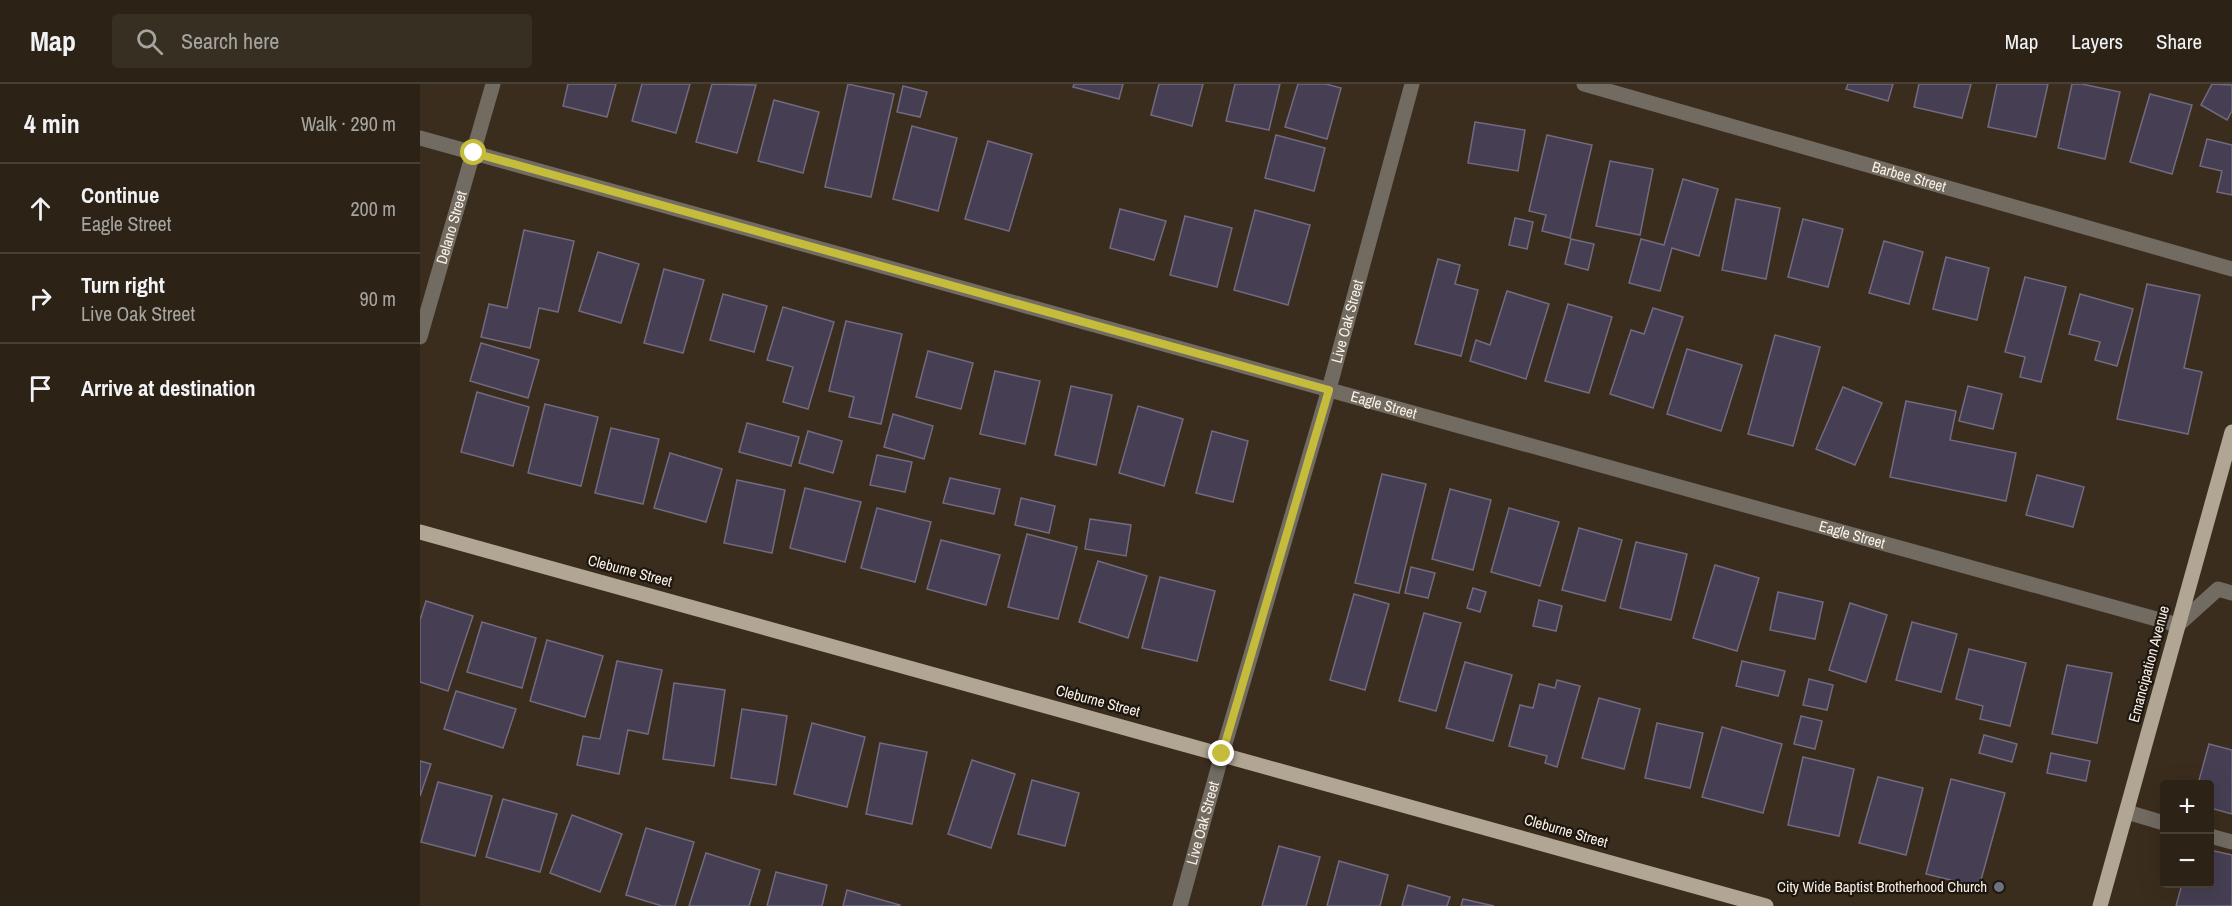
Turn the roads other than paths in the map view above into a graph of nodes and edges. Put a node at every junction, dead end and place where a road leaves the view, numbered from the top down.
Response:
1 (493, 84) edge
2 (1412, 84) edge
3 (1584, 84) edge
4 (420, 138) edge
5 (474, 153) junction
6 (2232, 269) edge
7 (420, 337) edge
8 (1329, 390) junction
9 (2232, 432) edge
10 (420, 532) edge
11 (2232, 593) edge
12 (2178, 625) junction
13 (1222, 754) junction
14 (2127, 812) junction
15 (2160, 822) edge
16 (2214, 837) edge
17 (2232, 842) edge
18 (1180, 906) edge
19 (1766, 906) edge
20 (2100, 906) edge

1 - 5 street, Delano Street
2 - 8 street, Live Oak Street
3 - 6 street, Barbee Street
4 - 5 street, Eagle Street
5 - 7 street, Delano Street
5 - 8 street, Eagle Street
8 - 12 street, Eagle Street
8 - 13 street, Live Oak Street
9 - 12 main road, Emancipation Avenue
10 - 13 main road, Cleburne Street
11 - 12 street
12 - 14 main road, Emancipation Avenue
13 - 18 street, Live Oak Street
13 - 19 main road, Cleburne Street
14 - 15 street
14 - 20 main road, Emancipation Avenue
16 - 17 street

